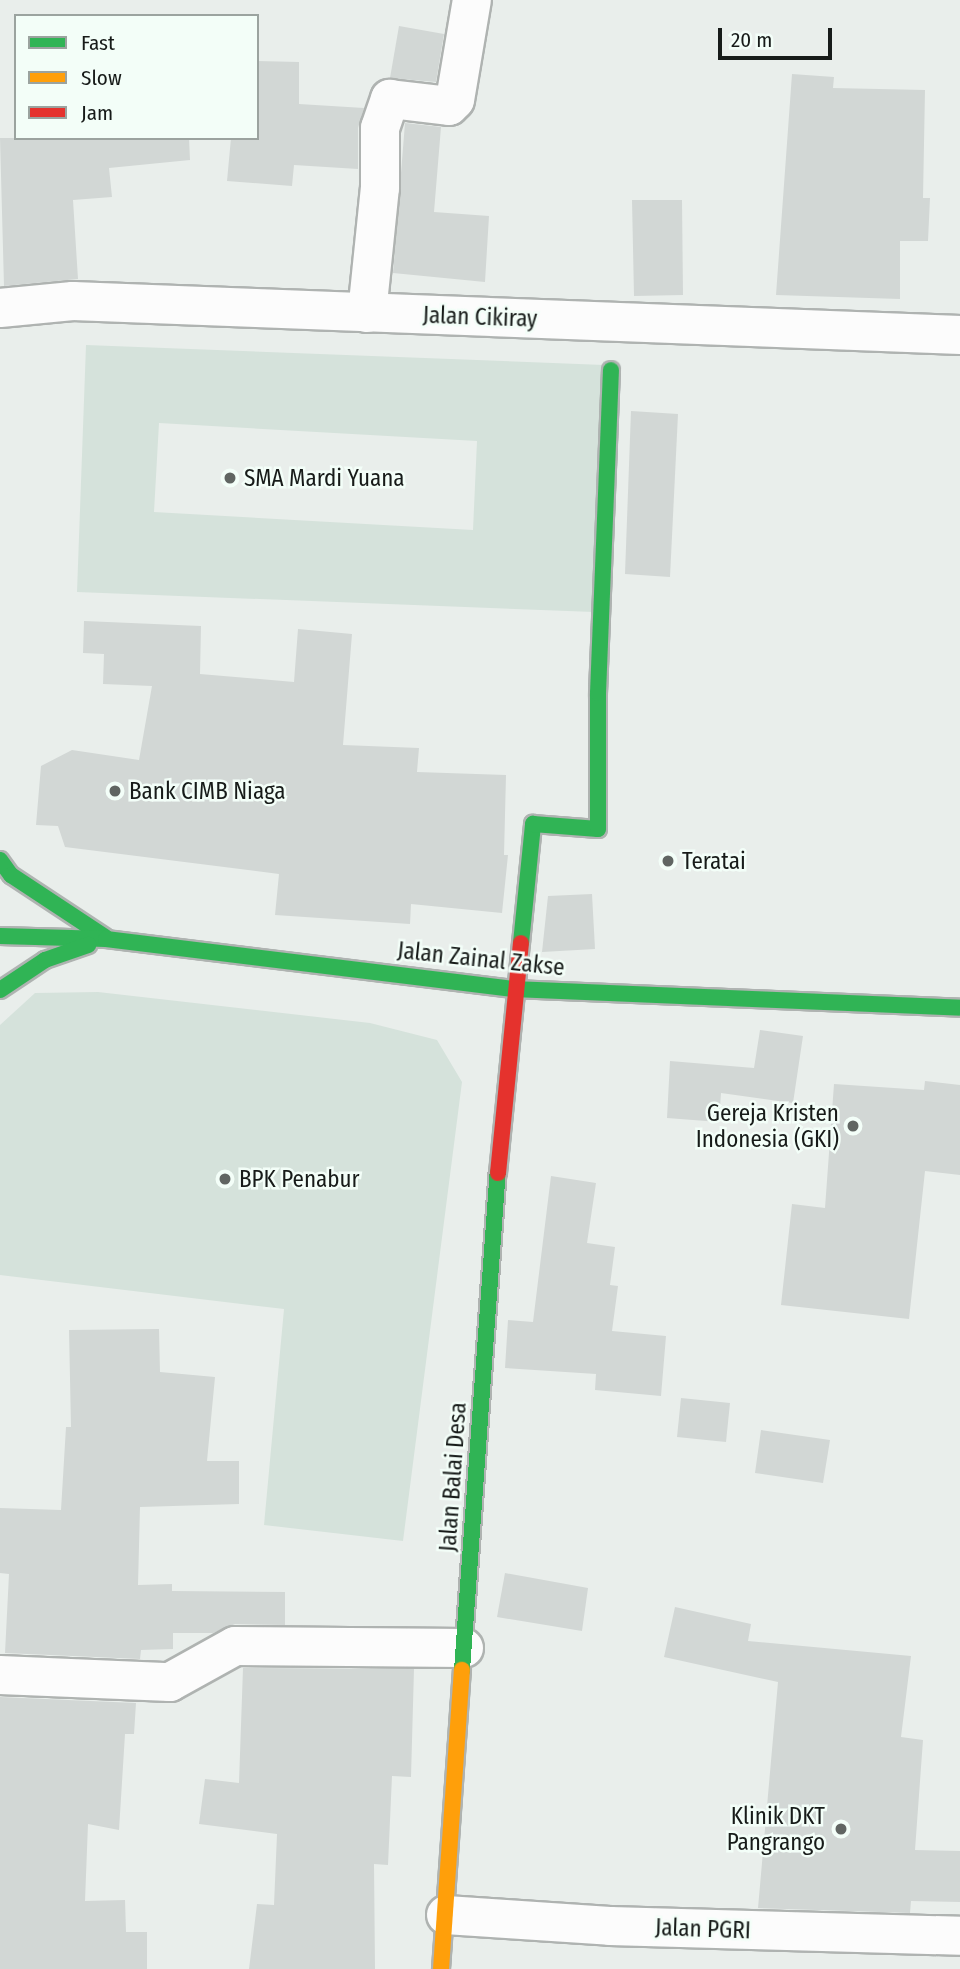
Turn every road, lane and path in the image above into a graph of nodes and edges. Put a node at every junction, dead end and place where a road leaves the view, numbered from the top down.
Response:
1 (472, 0) edge
2 (0, 308) edge
3 (366, 313) junction
4 (960, 335) edge
5 (611, 370) dead end
6 (0, 860) edge
7 (0, 936) edge
8 (106, 939) junction
9 (515, 989) junction
10 (0, 990) edge
11 (960, 1008) edge
12 (464, 1648) junction
13 (0, 1675) edge
14 (446, 1914) junction
15 (960, 1936) edge
16 (441, 1969) edge

1 - 3 street
2 - 3 street, Jalan Cikiray
3 - 4 street, Jalan Cikiray
5 - 9 street, Jalan Balai Desa
6 - 8 street
7 - 8 street, Jalan Zainal Zakse
8 - 9 street, Jalan Zainal Zakse
8 - 10 street
9 - 11 street, Jalan Zainal Zakse
9 - 12 street, Jalan Balai Desa
12 - 13 street
12 - 14 street, Jalan Balai Desa
14 - 15 street, Jalan PGRI
14 - 16 street, Jalan Balai Desa

